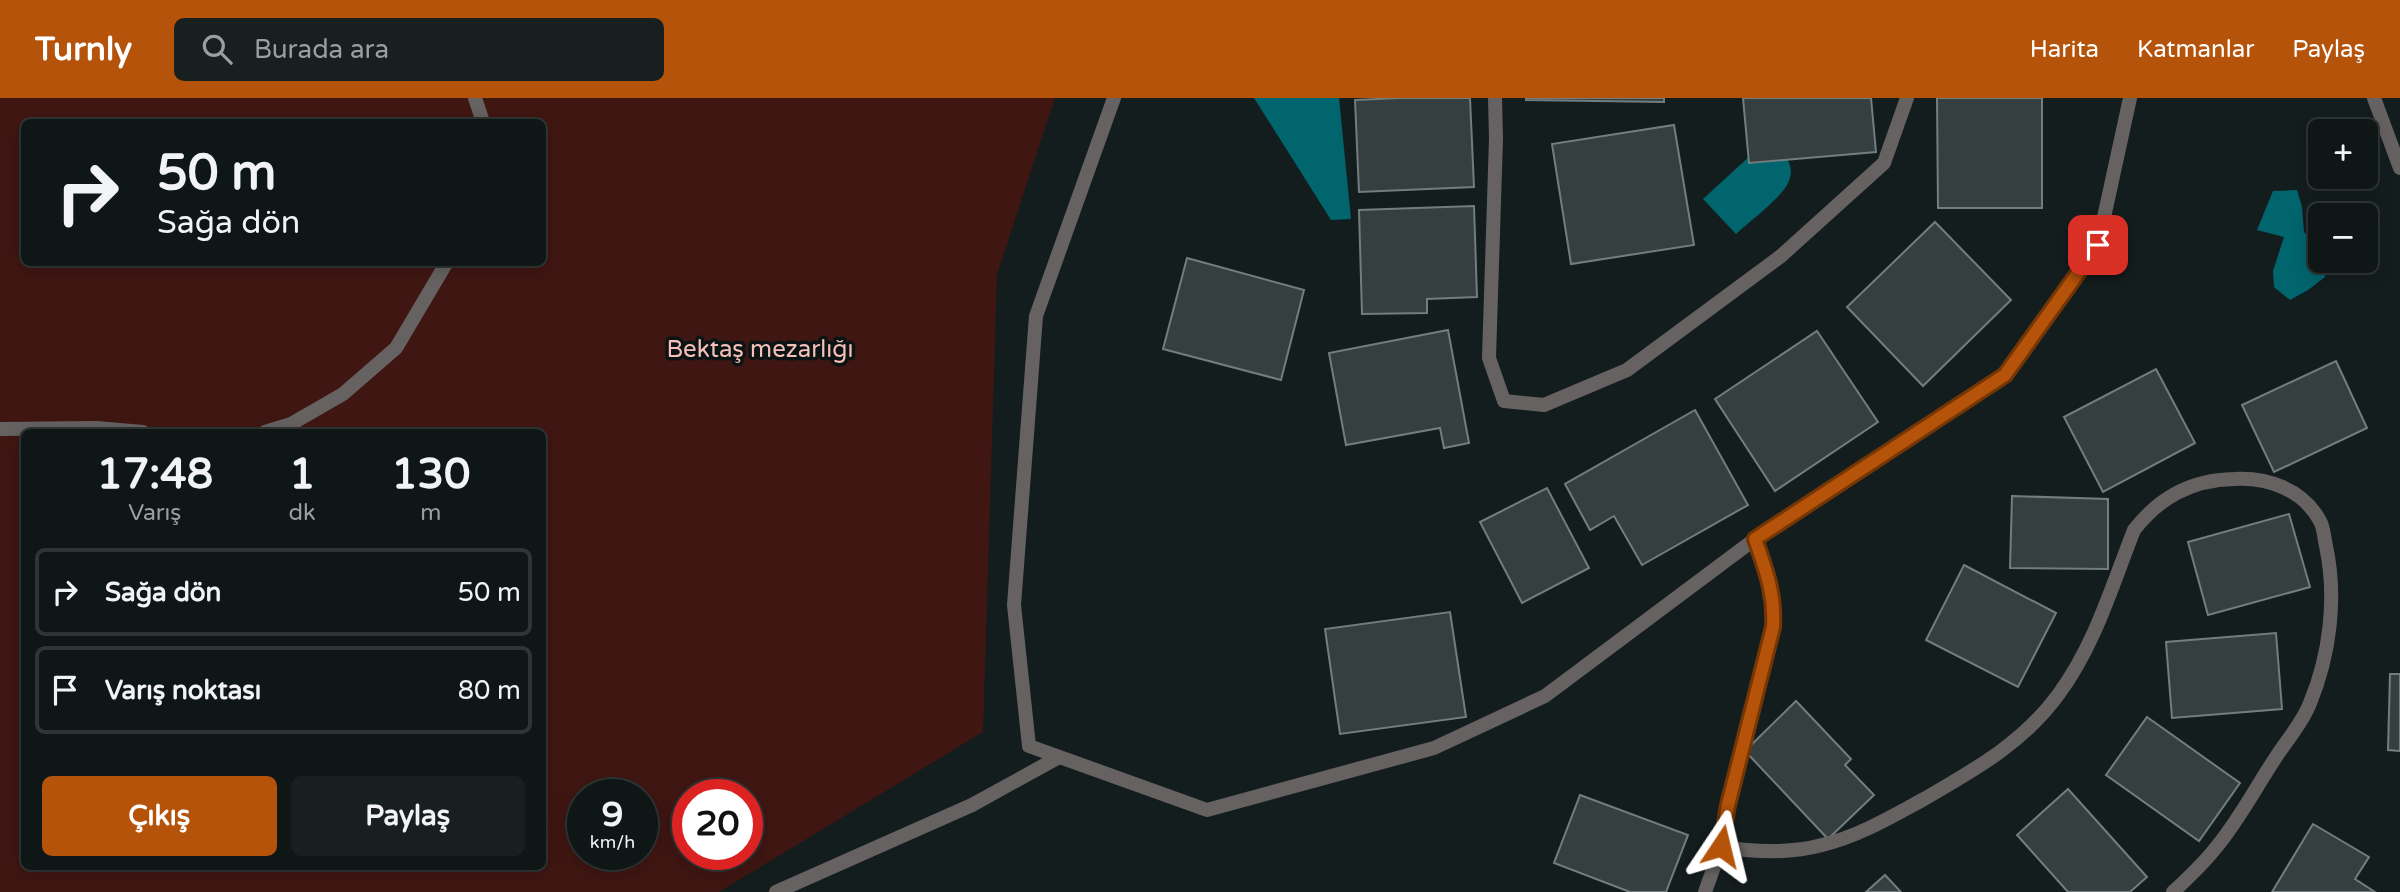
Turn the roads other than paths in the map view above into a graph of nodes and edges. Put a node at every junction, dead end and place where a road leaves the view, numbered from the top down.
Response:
1 (475, 98) edge
2 (1114, 98) edge
3 (1495, 98) edge
4 (1907, 98) edge
5 (2130, 98) edge
6 (2374, 98) edge
7 (482, 119) edge
8 (2400, 168) edge
9 (445, 266) edge
10 (0, 429) edge
11 (108, 429) edge
12 (275, 429) edge
13 (1755, 539) junction
14 (1059, 757) junction
15 (1721, 846) junction
16 (776, 892) edge
17 (1705, 892) edge
18 (2173, 892) edge

1 - 7 street
2 - 14 street
3 - 4 street
5 - 13 street
6 - 8 street
9 - 12 street
10 - 11 street
13 - 14 street
13 - 15 street
14 - 16 street
15 - 17 street
15 - 18 street

